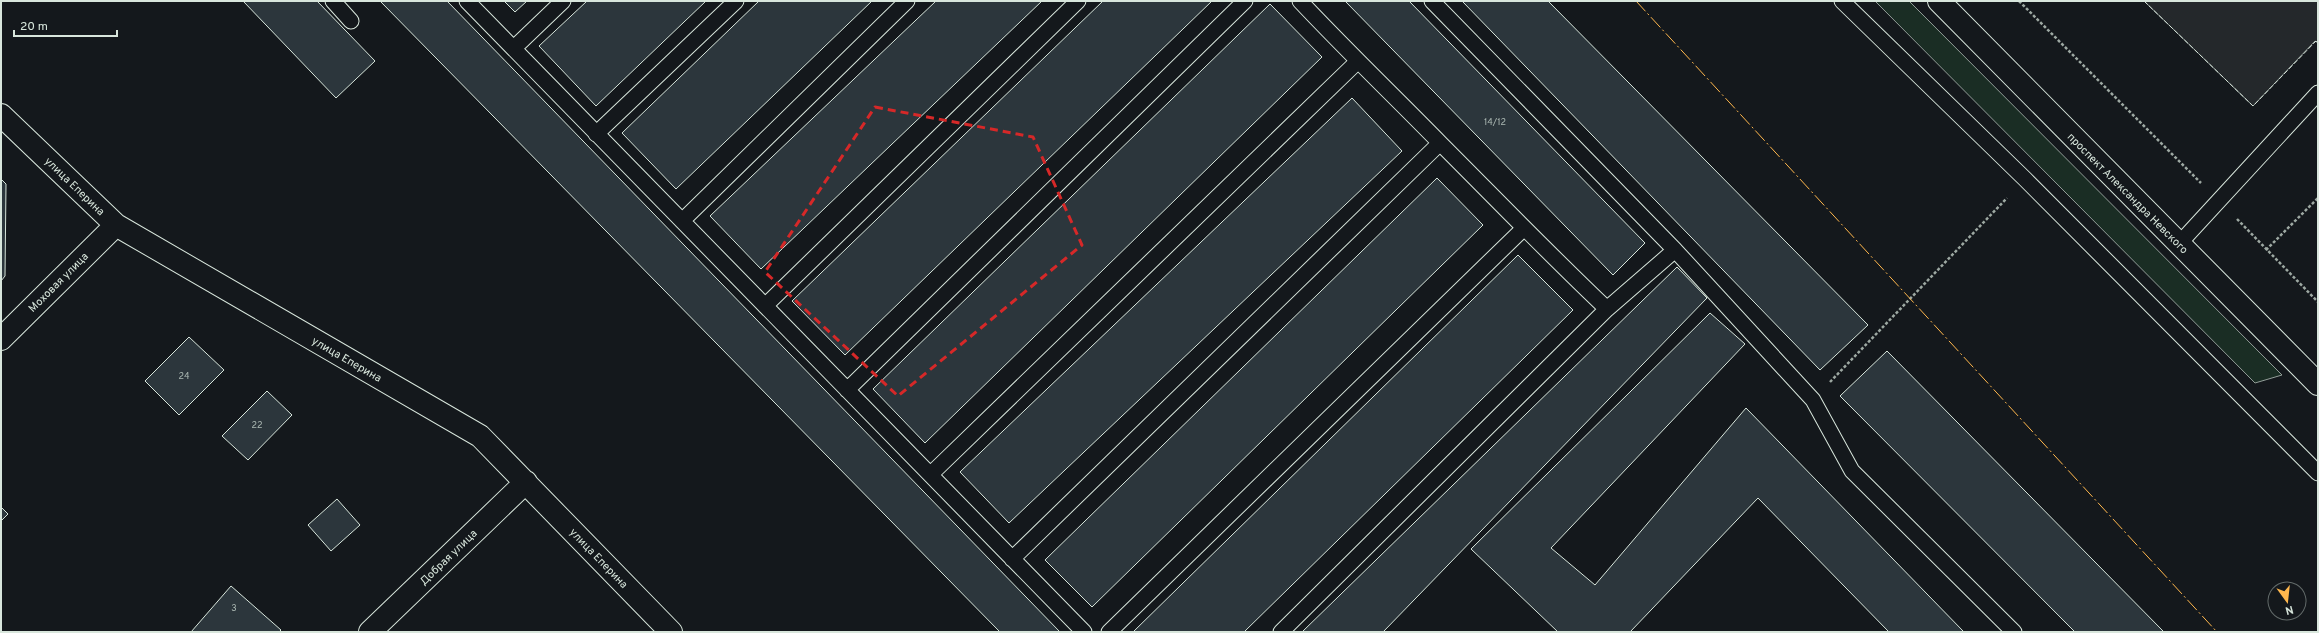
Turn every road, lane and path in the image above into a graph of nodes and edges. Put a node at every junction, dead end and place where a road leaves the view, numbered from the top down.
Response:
1 (334, 1) edge
2 (467, 1) edge
3 (563, 1) edge
4 (736, 1) edge
5 (907, 1) edge
6 (1078, 1) edge
7 (1245, 1) edge
8 (1300, 1) edge
9 (1432, 1) edge
10 (1842, 1) edge
11 (1939, 1) edge
12 (2019, 1) edge
13 (351, 21) dead end
14 (514, 48) junction
15 (1357, 62) junction
16 (2318, 93) edge
17 (1, 115) edge
18 (596, 134) junction
19 (1440, 143) junction
20 (2318, 198) edge
21 (2219, 200) junction
22 (1991, 213) dead end
23 (682, 221) junction
24 (116, 225) junction
25 (1523, 228) junction
26 (2178, 245) junction
27 (1676, 250) junction
28 (2266, 250) junction
29 (2318, 302) edge
30 (765, 306) junction
31 (1607, 308) junction
32 (1, 338) edge
33 (2318, 384) edge
34 (847, 390) junction
35 (1813, 400) junction
36 (2317, 469) edge
37 (931, 474) junction
38 (526, 482) junction
39 (1012, 559) junction
40 (370, 632) edge
41 (671, 632) edge
42 (1084, 632) edge
43 (1109, 632) edge
44 (1282, 632) edge
45 (2014, 632) edge

1 - 13 lane
2 - 14 lane
3 - 14 lane
4 - 18 lane
5 - 23 lane
6 - 30 lane
7 - 34 lane
8 - 15 lane
9 - 27 lane
10 - 36 lane
11 - 26 street, проспект Александра Невского
12 - 21 path
14 - 18 lane
15 - 19 lane
15 - 37 lane
16 - 21 lane
17 - 24 street, улица Еперина
18 - 23 lane
19 - 25 lane
19 - 39 lane
20 - 28 path
21 - 26 lane
21 - 28 path
22 - 35 path
23 - 30 lane
24 - 32 street, Моховая улица
24 - 38 street, улица Еперина
25 - 31 lane
25 - 43 lane
26 - 33 street, проспект Александра Невского
27 - 31 lane
27 - 35 lane
28 - 29 path
30 - 34 lane
31 - 44 lane
34 - 37 lane
35 - 45 lane
37 - 39 lane
38 - 40 street, Добрая улица
38 - 41 street, улица Еперина
39 - 42 lane

